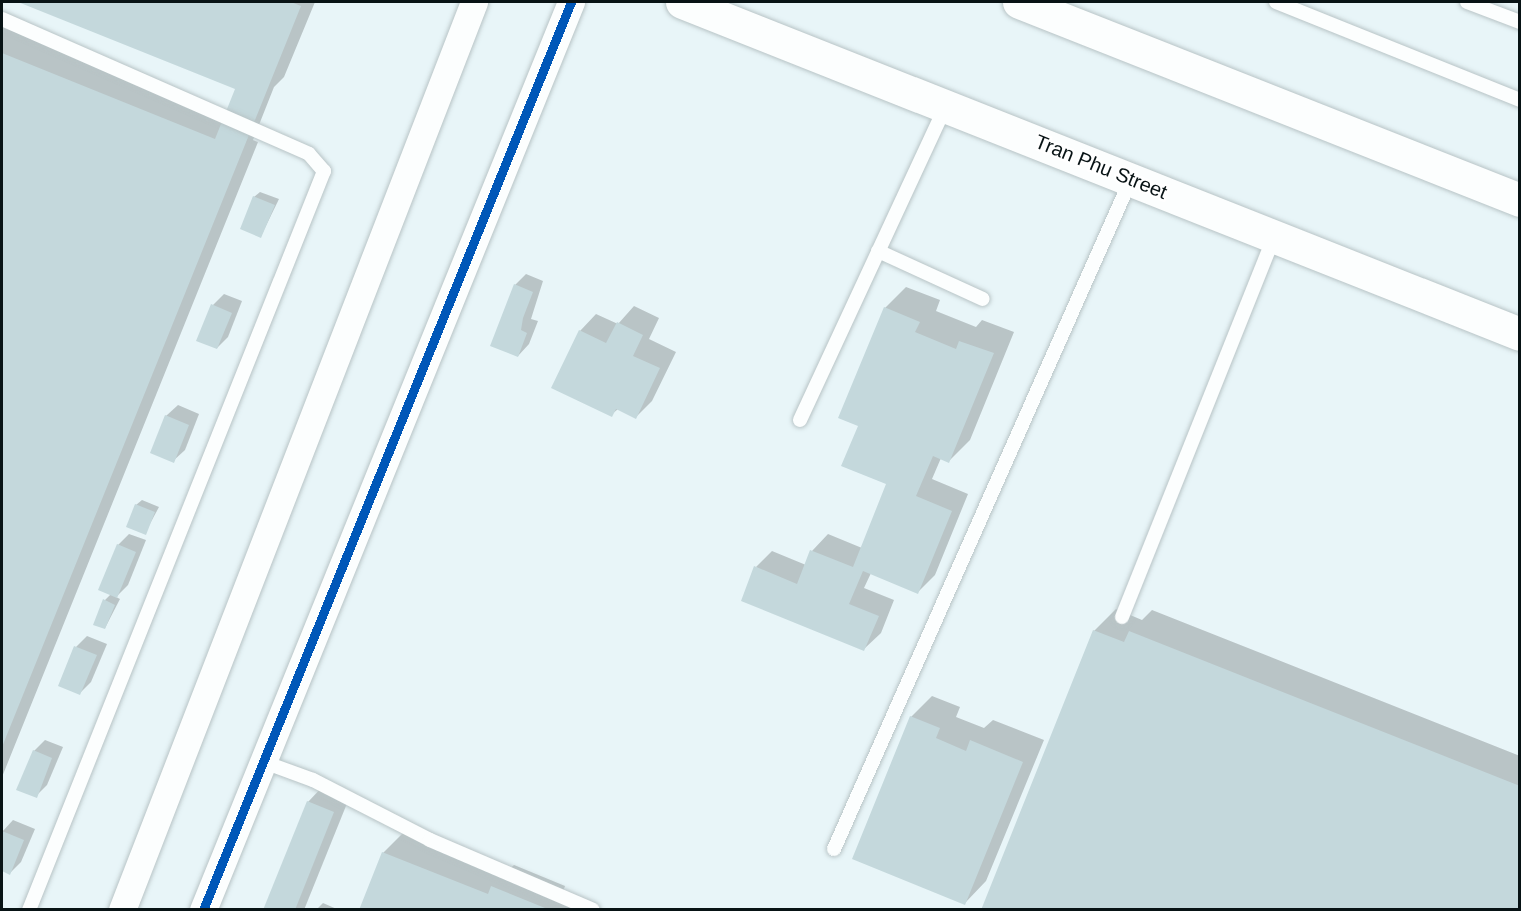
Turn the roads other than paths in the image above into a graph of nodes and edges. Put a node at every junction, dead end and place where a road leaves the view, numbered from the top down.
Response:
1 (474, 2) edge
2 (571, 2) edge
3 (682, 2) edge
4 (1019, 2) edge
5 (1276, 2) edge
6 (1467, 2) edge
7 (1518, 18) edge
8 (2, 19) edge
9 (1520, 100) edge
10 (946, 106) junction
11 (1131, 179) junction
12 (1520, 200) edge
13 (1274, 236) junction
14 (878, 251) junction
15 (983, 299) dead end
16 (1520, 334) edge
17 (800, 420) dead end
18 (1122, 617) dead end
19 (261, 761) junction
20 (834, 849) dead end
21 (29, 909) edge
22 (122, 909) edge
23 (203, 909) edge
24 (593, 909) edge

1 - 22 street
2 - 19 street
3 - 10 main road, Tran Phu Street
4 - 12 main road
5 - 9 lane
6 - 7 lane
8 - 21 lane
10 - 11 main road, Tran Phu Street
10 - 14 lane
11 - 13 main road, Tran Phu Street
11 - 20 lane
13 - 16 main road, Tran Phu Street
13 - 18 lane
14 - 15 lane
14 - 17 lane
19 - 23 street
19 - 24 lane

